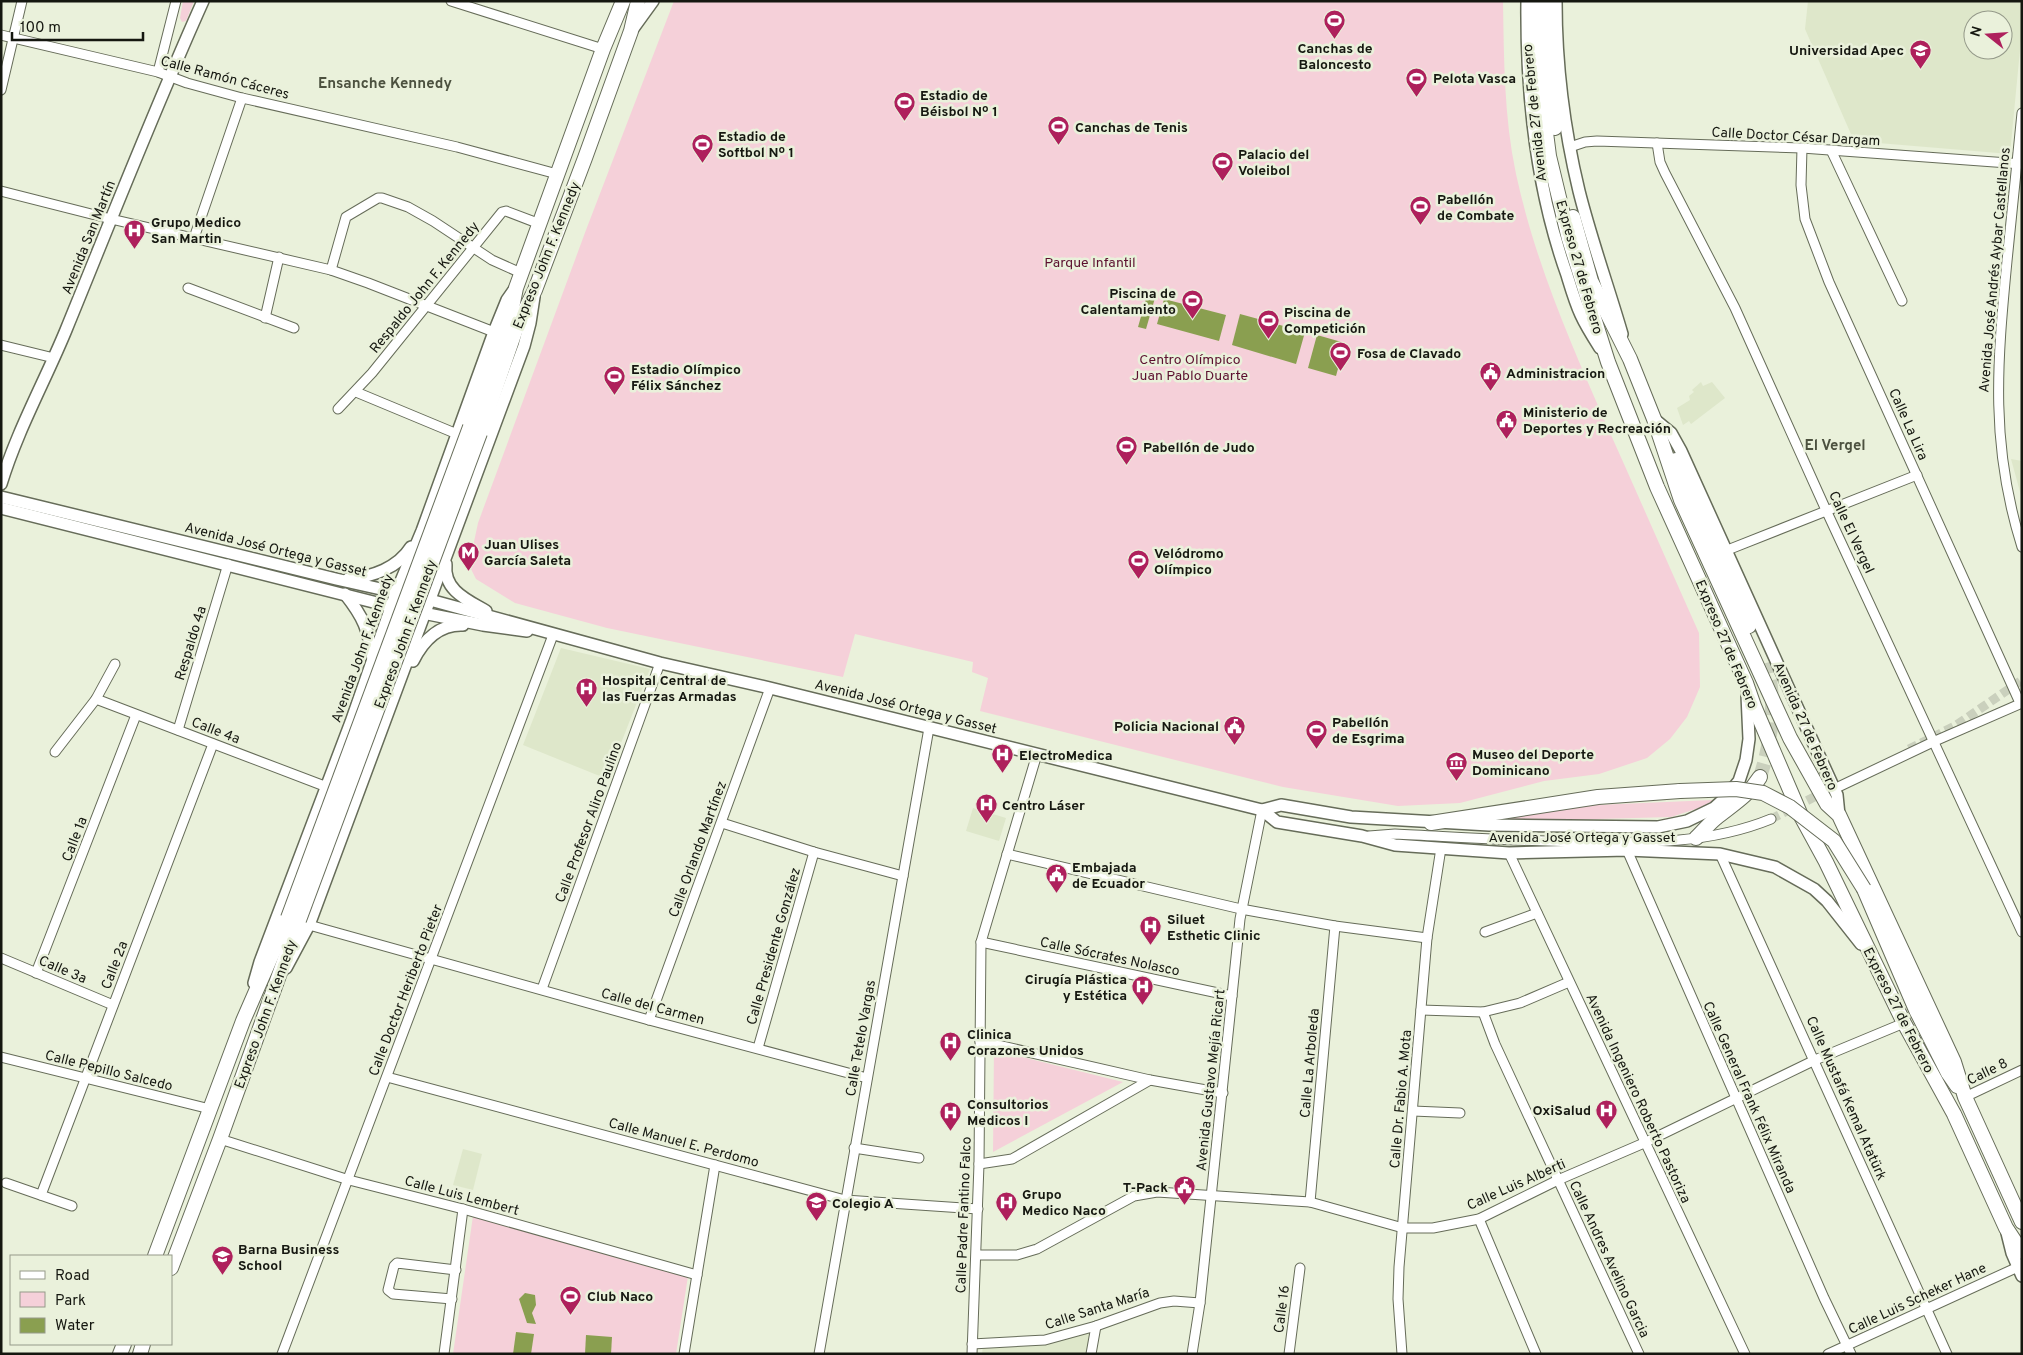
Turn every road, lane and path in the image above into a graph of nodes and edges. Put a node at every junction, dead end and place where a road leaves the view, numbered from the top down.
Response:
1 (22, 1) edge
2 (176, 1) edge
3 (203, 1) edge
4 (451, 1) edge
5 (623, 1) edge
6 (638, 1) edge
7 (653, 1) edge
8 (1526, 1) edge
9 (1536, 1) edge
10 (1548, 1) edge
11 (1556, 1) edge
12 (631, 31) junction
13 (1, 35) edge
14 (13, 38) junction
15 (603, 49) junction
16 (164, 74) junction
17 (1, 90) edge
18 (242, 98) junction
19 (2022, 113) edge
20 (1657, 144) junction
21 (1570, 147) junction
22 (1802, 148) junction
23 (1831, 150) junction
24 (2019, 164) edge
25 (557, 174) junction
26 (1, 191) edge
27 (111, 219) junction
28 (540, 224) junction
29 (194, 238) junction
30 (473, 248) junction
31 (279, 257) junction
32 (331, 270) junction
33 (521, 273) junction
34 (188, 288) dead end
35 (516, 288) junction
36 (535, 290) junction
37 (1902, 301) dead end
38 (427, 306) junction
39 (265, 318) junction
40 (294, 328) dead end
41 (494, 332) junction
42 (1, 345) edge
43 (54, 358) junction
44 (1630, 359) junction
45 (1608, 362) junction
46 (356, 392) junction
47 (338, 409) dead end
48 (1658, 424) junction
49 (475, 430) junction
50 (457, 434) junction
51 (1917, 475) junction
52 (1, 484) edge
53 (1, 498) edge
54 (432, 502) junction
55 (1, 508) edge
56 (1826, 510) junction
57 (463, 512) junction
58 (422, 530) junction
59 (2022, 547) edge
60 (1726, 551) junction
61 (447, 554) junction
62 (228, 564) junction
63 (336, 579) junction
64 (396, 593) junction
65 (345, 594) junction
66 (430, 600) junction
67 (391, 607) junction
68 (425, 613) junction
69 (513, 622) junction
70 (483, 625) junction
71 (548, 634) junction
72 (374, 661) junction
73 (660, 663) junction
74 (1766, 663) tunnel mouth
75 (115, 664) dead end
76 (1746, 683) junction
77 (770, 688) junction
78 (398, 689) junction
79 (361, 696) junction
80 (96, 700) junction
81 (2021, 703) edge
82 (391, 706) junction
83 (136, 715) junction
84 (929, 728) junction
85 (178, 730) junction
86 (1934, 741) junction
87 (212, 744) junction
88 (55, 752) dead end
89 (1037, 754) junction
90 (1760, 777) tunnel mouth
91 (327, 787) junction
92 (1834, 789) junction
93 (1262, 810) junction
94 (1839, 814) junction
95 (1771, 819) tunnel mouth
96 (722, 823) junction
97 (1431, 823) junction
98 (1362, 836) junction
99 (1696, 838) junction
100 (1441, 848) junction
101 (1627, 850) junction
102 (814, 852) junction
103 (1509, 853) junction
104 (1007, 854) junction
105 (1720, 854) junction
106 (903, 876) junction
107 (1241, 909) junction
108 (1536, 913) junction
109 (298, 921) junction
110 (1336, 926) junction
111 (1485, 932) dead end
112 (2022, 932) edge
113 (1427, 938) junction
114 (981, 942) junction
115 (1871, 956) junction
116 (1, 958) edge
117 (432, 959) junction
118 (36, 973) junction
119 (1569, 982) junction
120 (542, 990) junction
121 (1232, 996) junction
122 (114, 1005) junction
123 (1421, 1010) junction
124 (1483, 1012) junction
125 (649, 1020) junction
126 (243, 1021) junction
127 (1904, 1023) junction
128 (980, 1041) junction
129 (758, 1048) junction
130 (1, 1057) edge
131 (1815, 1060) junction
132 (2022, 1070) edge
133 (387, 1077) junction
134 (86, 1078) junction
135 (867, 1078) junction
136 (1150, 1080) junction
137 (1223, 1093) junction
138 (1736, 1097) junction
139 (1965, 1097) junction
140 (210, 1109) junction
141 (1413, 1111) junction
142 (1460, 1113) dead end
143 (220, 1140) junction
144 (1644, 1142) junction
145 (854, 1148) junction
146 (919, 1158) dead end
147 (979, 1164) junction
148 (715, 1165) junction
149 (349, 1180) junction
150 (1558, 1180) junction
151 (6, 1183) dead end
152 (41, 1195) junction
153 (1211, 1195) junction
154 (845, 1200) junction
155 (1310, 1202) junction
156 (72, 1206) dead end
157 (463, 1209) junction
158 (978, 1209) junction
159 (1479, 1219) junction
160 (2022, 1222) edge
161 (1403, 1228) junction
162 (2006, 1228) junction
163 (2022, 1252) edge
164 (155, 1255) edge
165 (977, 1255) junction
166 (172, 1265) edge
167 (1300, 1268) dead end
168 (456, 1270) junction
169 (2020, 1272) edge
170 (697, 1275) junction
171 (452, 1299) junction
172 (1200, 1303) junction
173 (1927, 1309) junction
174 (1096, 1326) junction
175 (972, 1349) edge
176 (1849, 1350) edge
177 (282, 1354) edge
178 (444, 1354) edge
179 (684, 1354) edge
180 (819, 1354) edge
181 (1091, 1354) edge
182 (1192, 1354) edge
183 (1289, 1354) edge
184 (1402, 1354) edge
185 (1536, 1354) edge
186 (1639, 1354) edge
187 (1745, 1354) edge
188 (1828, 1354) edge
189 (1948, 1354) edge

1 - 14 street
2 - 16 street
3 - 16 main road, Avenida San Martín
4 - 15 street
5 - 15 highway, Expreso John F. Kennedy
6 - 12 highway, Expreso John F. Kennedy
7 - 12 main road
8 - 45 main road, Avenida 27 de Febrero
9 - 45 highway, Expreso 27 de Febrero
10 - 44 highway, Expreso 27 de Febrero
11 - 21 main road
12 - 36 highway, Expreso John F. Kennedy
13 - 14 street, Calle Ramón Cáceres
14 - 16 street, Calle Ramón Cáceres
14 - 17 street
15 - 25 highway, Expreso John F. Kennedy
16 - 18 street, Calle Ramón Cáceres
16 - 27 main road, Avenida San Martín
18 - 25 street, Calle Ramón Cáceres
18 - 29 street
19 - 24 street, Avenida José Andrés Aybar Castellanos
20 - 21 street, Calle Doctor César Dargam
20 - 22 street, Calle Doctor César Dargam
20 - 56 street, Calle El Vergel
21 - 44 main road
22 - 23 street, Calle Doctor César Dargam
22 - 51 street, Calle La Lira
23 - 24 street, Calle Doctor César Dargam
23 - 37 street
24 - 59 street, Avenida José Andrés Aybar Castellanos
25 - 28 highway, Expreso John F. Kennedy
26 - 27 street
27 - 29 street
27 - 43 main road, Avenida San Martín
28 - 30 street, Respaldo John F. Kennedy
28 - 33 highway, Expreso John F. Kennedy
29 - 31 street
30 - 32 street
30 - 33 street
30 - 38 street, Respaldo John F. Kennedy
31 - 32 street
31 - 39 street
32 - 38 street
33 - 35 highway, Expreso John F. Kennedy
34 - 39 street
35 - 41 main road, Avenida John F. Kennedy
35 - 49 highway, Expreso John F. Kennedy
36 - 49 highway, Expreso John F. Kennedy
36 - 57 main road
38 - 41 street
38 - 46 street, Respaldo John F. Kennedy
39 - 40 street
41 - 50 main road, Avenida John F. Kennedy
42 - 43 street
43 - 52 main road, Avenida San Martín
44 - 48 highway, Expreso 27 de Febrero
45 - 76 highway, Expreso 27 de Febrero
46 - 47 street, Respaldo John F. Kennedy
46 - 50 street
48 - 60 main road, Avenida 27 de Febrero
48 - 74 highway
48 - 94 highway, Expreso 27 de Febrero
49 - 109 highway, Expreso John F. Kennedy, bridge
50 - 54 main road, Avenida John F. Kennedy
51 - 56 street
51 - 81 street, Calle La Lira
53 - 63 main road, Avenida José Ortega y Gasset
54 - 57 main road
54 - 58 main road, Avenida John F. Kennedy
55 - 62 main road, Avenida José Ortega y Gasset
56 - 60 street
56 - 86 street, Calle El Vergel
57 - 61 main road
58 - 63 main road
58 - 64 main road, Avenida John F. Kennedy
60 - 92 main road, Avenida 27 de Febrero
61 - 66 main road
61 - 69 main road
62 - 65 main road, Avenida José Ortega y Gasset
62 - 85 street, Respaldo 4a
63 - 64 main road, Avenida José Ortega y Gasset
64 - 66 main road, Avenida José Ortega y Gasset
64 - 67 main road, Avenida John F. Kennedy
65 - 67 main road, Avenida José Ortega y Gasset
65 - 72 main road
66 - 68 main road
66 - 69 main road, Avenida José Ortega y Gasset
67 - 68 main road, Avenida José Ortega y Gasset
67 - 72 main road, Avenida John F. Kennedy
68 - 70 main road, Avenida José Ortega y Gasset
68 - 78 main road
69 - 71 main road, Avenida José Ortega y Gasset
70 - 71 main road, Avenida José Ortega y Gasset
70 - 78 main road
71 - 73 main road, Avenida José Ortega y Gasset
71 - 117 street, Calle Doctor Heriberto Pieter
72 - 79 main road, Avenida John F. Kennedy
73 - 77 main road, Avenida José Ortega y Gasset
73 - 120 street, Calle Profesor Aliro Paulino
75 - 80 street
76 - 97 main road, Avenida José Ortega y Gasset
76 - 115 highway, Expreso 27 de Febrero
77 - 84 main road, Avenida José Ortega y Gasset
77 - 96 street, Calle Orlando Martínez
78 - 82 main road
79 - 82 main road
79 - 91 main road, Avenida John F. Kennedy
80 - 83 street, Calle 4a
80 - 88 street
81 - 86 street
82 - 109 main road
83 - 85 street, Calle 4a
83 - 118 street, Calle 1a
84 - 89 main road, Avenida José Ortega y Gasset
84 - 106 street, Calle Tetelo Vargas
85 - 87 street, Calle 4a
86 - 92 street
86 - 112 street, Calle El Vergel
87 - 91 street, Calle 4a
87 - 122 street, Calle 2a
89 - 93 main road, Avenida José Ortega y Gasset
89 - 104 street, Calle Padre Fantino Falco
90 - 99 highway
91 - 126 main road, Avenida John F. Kennedy
92 - 94 main road, Avenida 27 de Febrero
93 - 97 main road, Avenida José Ortega y Gasset
93 - 98 main road, Avenida José Ortega y Gasset
93 - 107 street, Avenida Gustavo Mejía Ricart
94 - 139 highway, Avenida 27 de Febrero
95 - 99 street
96 - 102 street
96 - 125 street, Calle Orlando Martínez
97 - 139 highway, bridge
98 - 99 street
98 - 100 main road, Avenida José Ortega y Gasset
100 - 103 main road, Avenida José Ortega y Gasset
100 - 113 street, Calle Dr. Fabio A. Mota
101 - 103 main road, Avenida José Ortega y Gasset
101 - 105 main road, Avenida José Ortega y Gasset
101 - 138 street, Calle General Frank Félix Miranda
102 - 106 street
102 - 129 street, Calle Presidente González
103 - 108 street, Avenida Ingeniero Roberto Pastoriza
104 - 107 street
104 - 114 street, Calle Padre Fantino Falco
105 - 115 main road, Avenida José Ortega y Gasset
105 - 131 street, Calle Mustafá Kemal Atatürk
106 - 135 street, Calle Tetelo Vargas
107 - 110 street
107 - 121 street, Avenida Gustavo Mejía Ricart
108 - 111 street
108 - 119 street, Avenida Ingeniero Roberto Pastoriza
109 - 117 street
109 - 126 highway, Expreso John F. Kennedy
109 - 143 highway, Expreso John F. Kennedy
110 - 113 street
110 - 155 street, Calle La Arboleda
113 - 123 street, Calle Dr. Fabio A. Mota
114 - 121 street, Calle Sócrates Nolasco
114 - 128 street, Calle Padre Fantino Falco
115 - 127 highway, Expreso 27 de Febrero
116 - 118 street, Calle 3a
117 - 120 street, Calle del Carmen
117 - 133 street, Calle Doctor Heriberto Pieter
118 - 122 street, Calle 3a
119 - 124 street
119 - 144 street, Avenida Ingeniero Roberto Pastoriza
120 - 125 street, Calle del Carmen
121 - 137 street, Avenida Gustavo Mejía Ricart
122 - 134 street, Calle 2a
123 - 124 street
123 - 141 street, Calle Dr. Fabio A. Mota
124 - 150 street, Calle Andres Avelino Garcia
125 - 129 street, Calle del Carmen
126 - 140 highway, Expreso John F. Kennedy
127 - 131 street, Calle Luis Alberti
127 - 162 highway, Expreso 27 de Febrero
128 - 136 street
128 - 147 street, Calle Padre Fantino Falco
129 - 135 street, Calle del Carmen
130 - 134 street, Calle Pepillo Salcedo
131 - 138 street, Calle Luis Alberti
131 - 173 street, Calle Mustafá Kemal Atatürk
132 - 139 street, Calle 8
133 - 148 street, Calle Manuel E. Perdomo
133 - 149 street, Calle Doctor Heriberto Pieter
134 - 140 street, Calle Pepillo Salcedo
134 - 152 street, Calle 2a
135 - 145 street, Calle Tetelo Vargas
136 - 137 street
136 - 147 street
137 - 153 street, Avenida Gustavo Mejía Ricart
138 - 144 street, Calle Luis Alberti
138 - 176 street, Calle General Frank Félix Miranda
139 - 160 highway
140 - 164 highway, Expreso John F. Kennedy
141 - 142 street
141 - 161 street, Calle Dr. Fabio A. Mota
143 - 149 street, Calle Luis Lembert
143 - 166 highway, Expreso John F. Kennedy
144 - 150 street, Calle Luis Alberti
144 - 187 street, Avenida Ingeniero Roberto Pastoriza
145 - 146 street
145 - 154 street, Calle Tetelo Vargas
147 - 158 street, Calle Padre Fantino Falco
148 - 154 street, Calle Manuel E. Perdomo
148 - 170 street
149 - 157 street, Calle Luis Lembert
149 - 177 street, Calle Doctor Heriberto Pieter
150 - 159 street, Calle Luis Alberti
150 - 186 street, Calle Andres Avelino Garcia
151 - 152 street
152 - 156 street
153 - 155 street, Calle Luis Alberti
153 - 165 street, Calle Luis Alberti
153 - 172 street, Avenida Gustavo Mejía Ricart
154 - 158 street, Calle Manuel E. Perdomo
154 - 180 street, Calle Tetelo Vargas
155 - 161 street, Calle Luis Alberti
157 - 168 street
157 - 170 street, Calle Luis Lembert
158 - 165 street, Calle Padre Fantino Falco
159 - 161 street, Calle Luis Alberti
159 - 185 street
161 - 184 street, Calle Dr. Fabio A. Mota
162 - 163 highway, Expreso 27 de Febrero
162 - 169 main road
165 - 175 street, Calle Padre Fantino Falco
167 - 183 street, Calle 16
168 - 171 street
168 - 171 street
169 - 173 street, Calle Luis Scheker Hane
170 - 179 street
171 - 178 street
172 - 174 street, Calle Santa María
172 - 182 street, Avenida Gustavo Mejía Ricart
173 - 176 street, Calle Luis Scheker Hane
173 - 189 street, Calle Mustafá Kemal Atatürk
174 - 175 street, Calle Santa María
174 - 181 street
176 - 188 street, Calle Luis Scheker Hane

